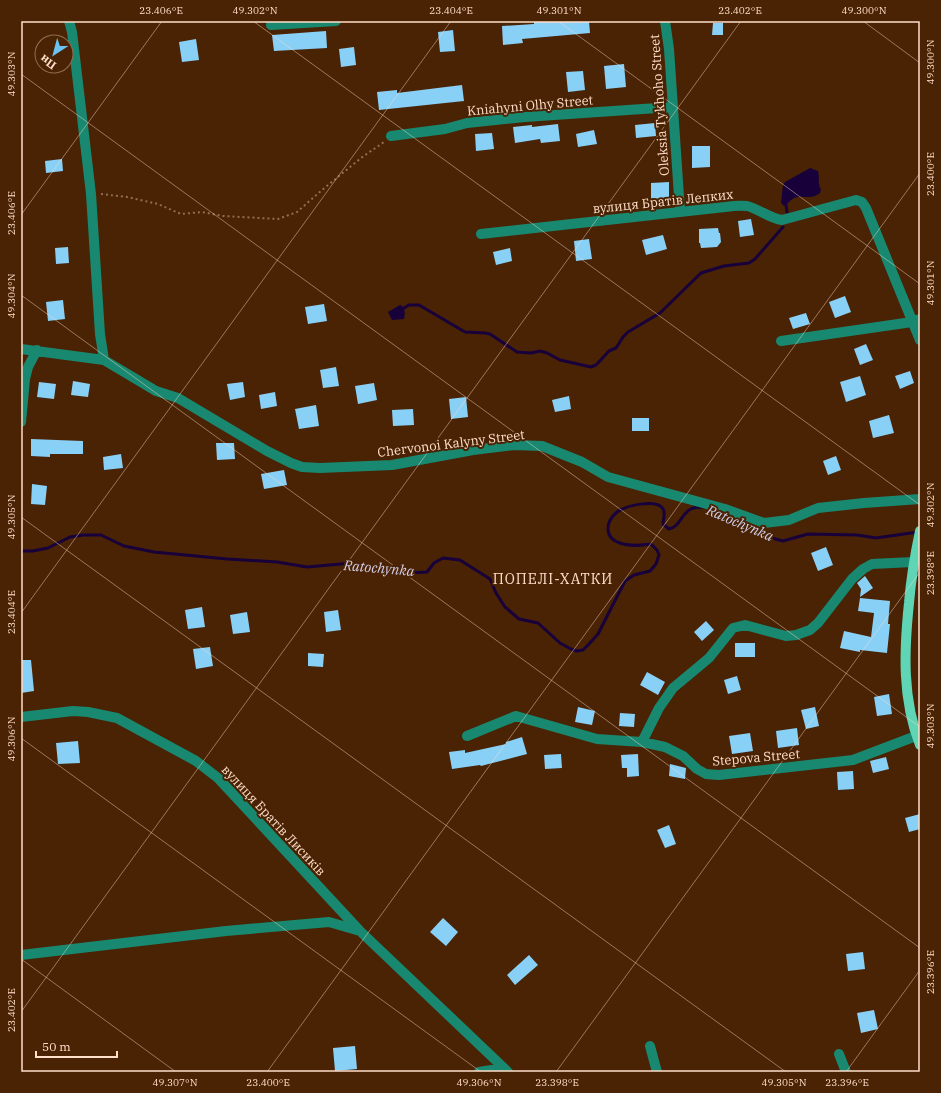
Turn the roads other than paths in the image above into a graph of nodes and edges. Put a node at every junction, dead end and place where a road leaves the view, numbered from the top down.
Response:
1 (69, 21) edge
2 (336, 21) edge
3 (665, 21) edge
4 (271, 26) dead end
5 (672, 107) junction
6 (391, 136) road end
7 (680, 211) junction
8 (481, 234) dead end
9 (916, 321) edge
10 (920, 340) edge
11 (781, 341) dead end
12 (21, 349) edge
13 (37, 350) junction
14 (104, 360) junction
15 (21, 422) edge
16 (920, 499) edge
17 (920, 531) edge
18 (913, 562) junction
19 (21, 717) edge
20 (467, 736) dead end
21 (918, 740) edge
22 (642, 742) junction
23 (360, 931) junction
24 (21, 955) edge
25 (650, 1046) dead end
26 (839, 1054) dead end
27 (506, 1070) edge
28 (479, 1072) edge
29 (657, 1072) edge
30 (846, 1072) edge

1 - 14 street
2 - 4 street
3 - 5 street, Oleksia Tykhoho Street
5 - 6 street, Kniahyni Olhy Street
5 - 7 street, Oleksia Tykhoho Street
7 - 8 street, вулиця Братів Лепких
7 - 9 street, вулиця Братів Лепких
9 - 10 street, вулиця Братів Лепких
9 - 11 street
12 - 13 street, Chervonoi Kalyny Street
13 - 14 street, Chervonoi Kalyny Street
13 - 15 street
14 - 16 street, Chervonoi Kalyny Street
17 - 18 main road
18 - 21 main road
18 - 22 street
19 - 23 street, вулиця Братів Лисиків
20 - 22 street, Stepova Street
21 - 22 street, Stepova Street
23 - 24 street, вулиця Братів Лисиків
23 - 27 street, вулиця Братів Лисиків
25 - 29 street
26 - 30 street
27 - 28 street

